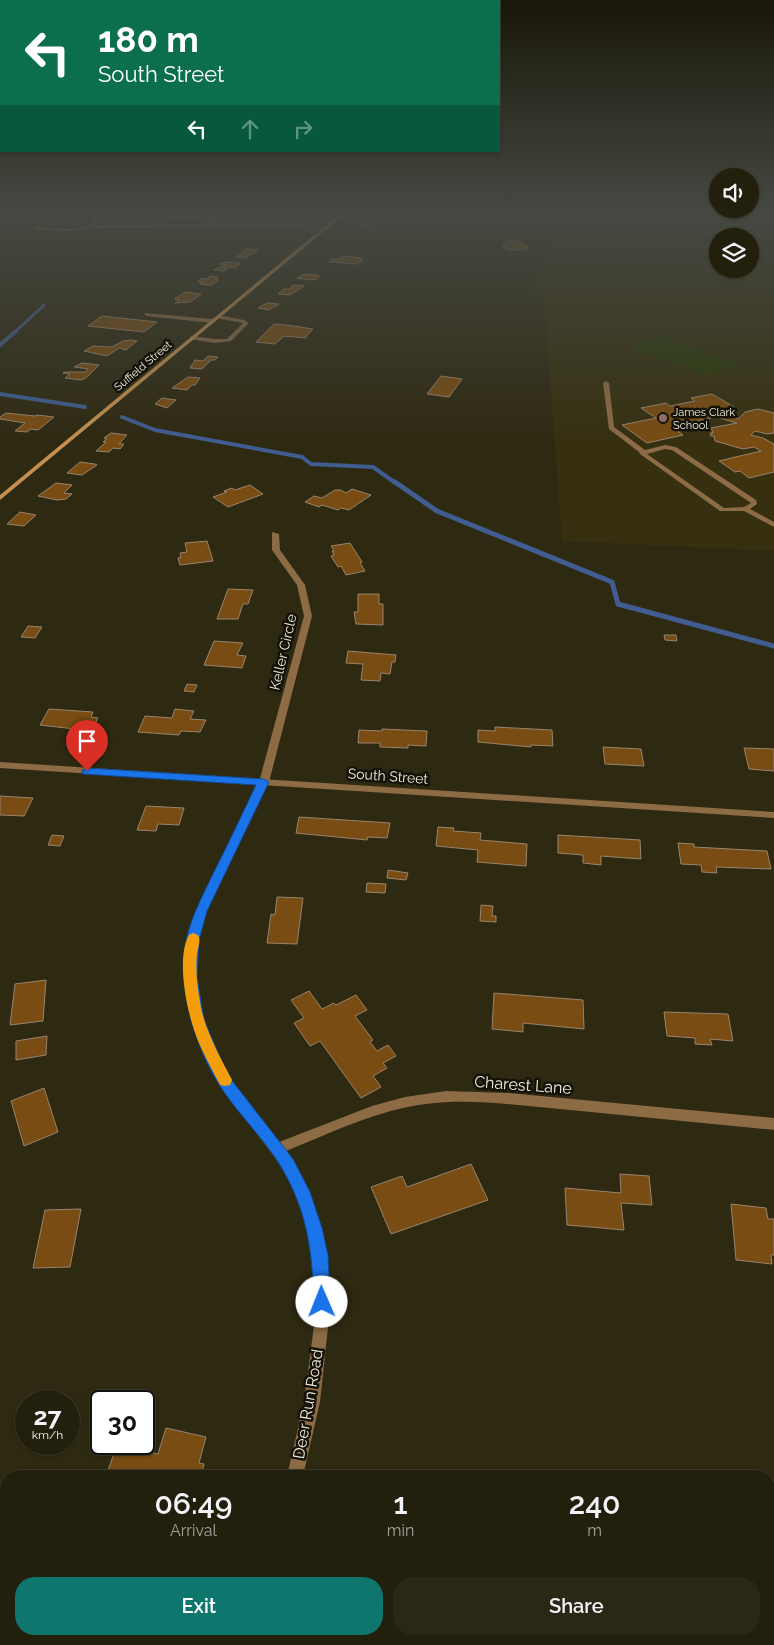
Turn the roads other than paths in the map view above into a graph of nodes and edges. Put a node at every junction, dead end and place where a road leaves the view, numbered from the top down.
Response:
1 (252, 289) edge
2 (146, 314) dead end
3 (215, 319) junction
4 (192, 338) junction
5 (606, 383) dead end
6 (643, 452) junction
7 (0, 498) edge
8 (745, 509) junction
9 (774, 525) edge
10 (275, 534) dead end
11 (0, 765) edge
12 (264, 782) junction
13 (774, 815) edge
14 (774, 1124) edge
15 (277, 1149) junction
16 (295, 1470) edge

1 - 3 main road, Suffield Street
2 - 3 street
3 - 4 main road, Suffield Street
3 - 4 street
4 - 7 main road, Suffield Street
5 - 6 street
6 - 8 street
6 - 8 street
8 - 9 street
10 - 12 street, Keller Circle
11 - 12 street, South Street
12 - 13 street, South Street
12 - 15 street, Deer Run Road
14 - 15 street, Charest Lane
15 - 16 street, Deer Run Road

